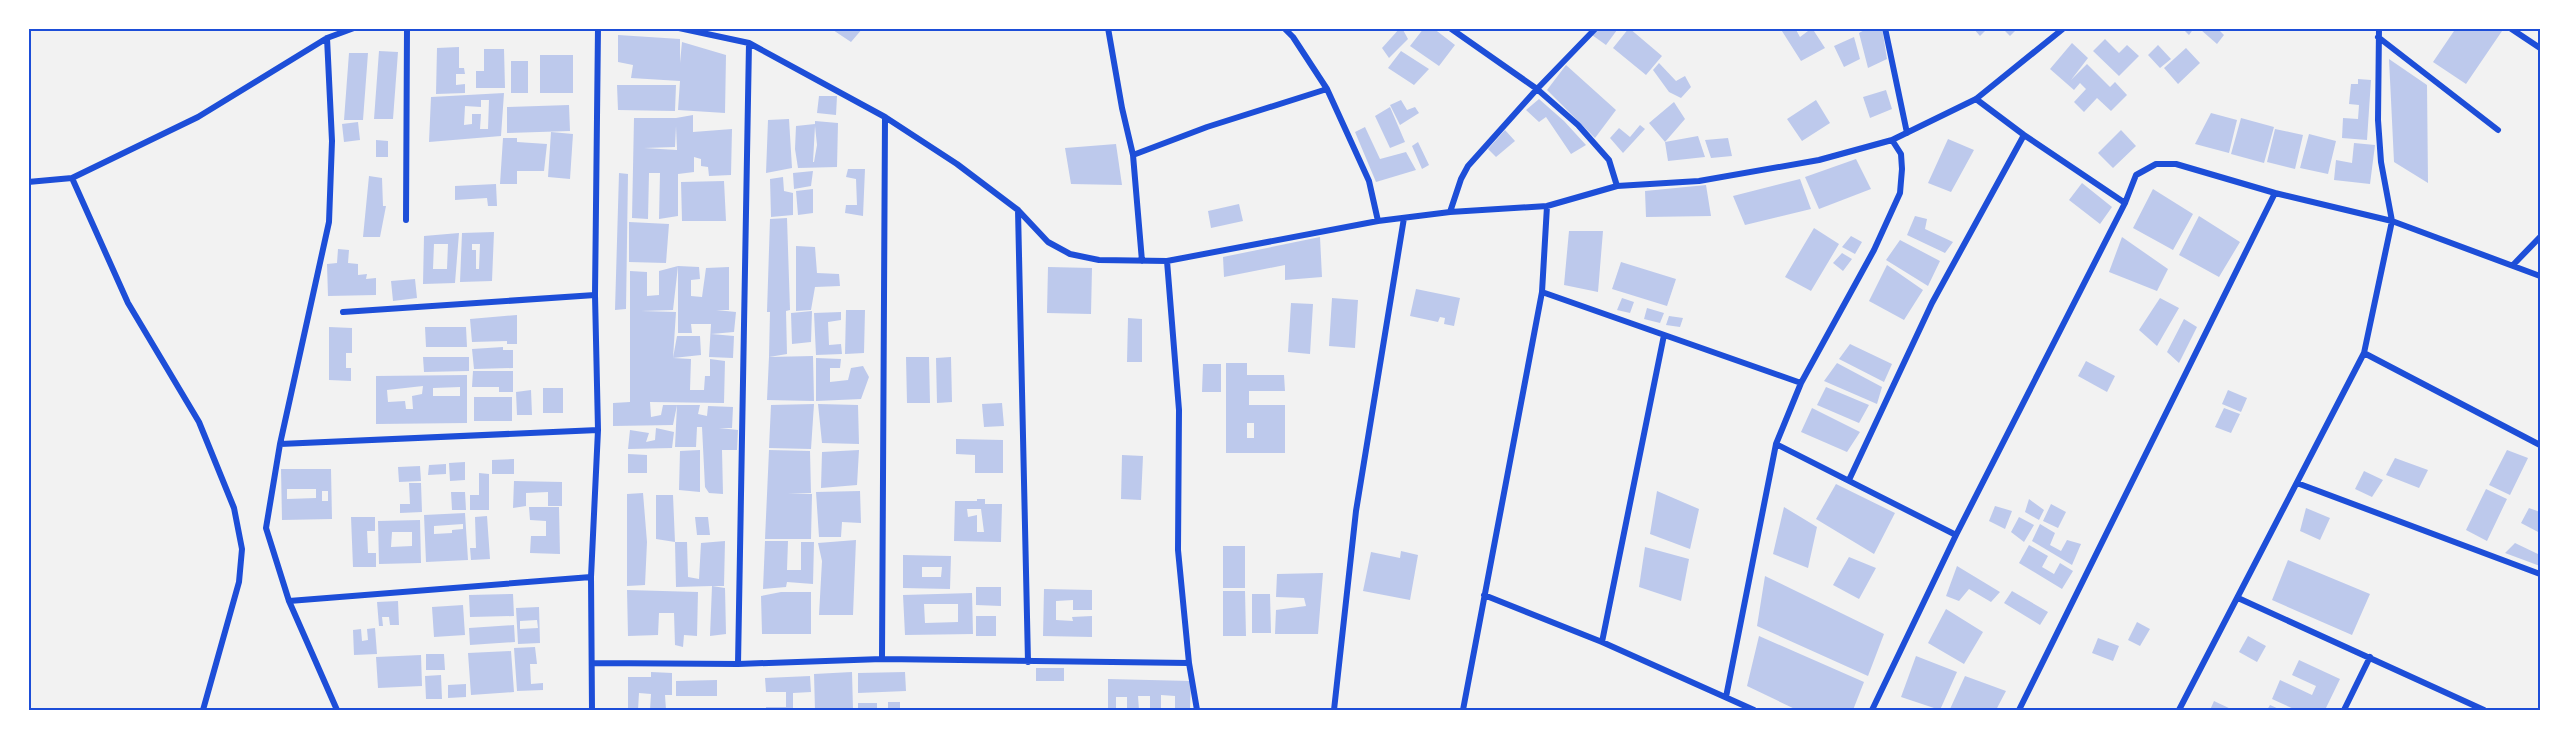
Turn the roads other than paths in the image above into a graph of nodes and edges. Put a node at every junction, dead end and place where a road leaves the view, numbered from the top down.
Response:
1 (354, 28) edge
2 (407, 28) edge
3 (598, 28) edge
4 (679, 28) edge
5 (1108, 28) edge
6 (1284, 28) edge
7 (1450, 28) edge
8 (1596, 28) edge
9 (1885, 28) edge
10 (2064, 28) edge
11 (2379, 28) edge
12 (2510, 28) edge
13 (2379, 37) junction
14 (327, 38) junction
15 (749, 43) junction
16 (2541, 48) edge
17 (1327, 89) junction
18 (1537, 89) junction
19 (1976, 99) junction
20 (885, 117) junction
21 (2498, 130) dead end
22 (1907, 133) junction
23 (2024, 135) junction
24 (1892, 140) junction
25 (1133, 154) junction
26 (72, 178) junction
27 (28, 182) edge
28 (1617, 186) junction
29 (2275, 193) junction
30 (2125, 203) junction
31 (1547, 206) junction
32 (1018, 210) junction
33 (1450, 212) junction
34 (1404, 218) junction
35 (406, 220) dead end
36 (1378, 221) junction
37 (2392, 222) junction
38 (2541, 237) edge
39 (1142, 261) junction
40 (1167, 261) junction
41 (2513, 265) junction
42 (2541, 276) edge
43 (1542, 292) junction
44 (595, 295) junction
45 (343, 312) dead end
46 (1664, 335) junction
47 (2364, 353) junction
48 (1801, 383) junction
49 (598, 430) junction
50 (280, 444) junction
51 (1776, 444) junction
52 (2541, 445) edge
53 (1849, 480) junction
54 (2297, 483) junction
55 (1956, 535) junction
56 (2541, 574) edge
57 (591, 577) junction
58 (1484, 595) junction
59 (2238, 598) junction
60 (289, 601) junction
61 (1602, 642) junction
62 (2370, 657) junction
63 (882, 660) junction
64 (1028, 662) junction
65 (592, 663) junction
66 (1189, 663) junction
67 (738, 664) junction
68 (1726, 697) junction
69 (203, 711) edge
70 (337, 711) edge
71 (592, 711) edge
72 (1197, 711) edge
73 (1334, 711) edge
74 (1463, 711) edge
75 (1754, 711) edge
76 (1872, 711) edge
77 (2019, 711) edge
78 (2179, 711) edge
79 (2344, 711) edge
80 (2484, 711) edge

1 - 14 street
2 - 35 street
3 - 44 street
4 - 15 street
5 - 25 street
6 - 17 street
7 - 18 street
8 - 18 street
9 - 22 street
10 - 19 street
11 - 13 street
12 - 16 street
13 - 21 street
13 - 37 street
14 - 26 street
14 - 50 street
15 - 20 street
15 - 67 street
17 - 25 street
17 - 36 street
18 - 28 street
18 - 33 street
19 - 22 street
19 - 23 street
20 - 32 street
20 - 63 street
22 - 24 street
23 - 30 street
23 - 53 street
24 - 28 street
24 - 48 street
25 - 39 street
26 - 27 street
26 - 69 street
28 - 31 street
29 - 30 street
29 - 37 street
29 - 77 street
30 - 55 street
31 - 33 street
31 - 43 street
32 - 39 street
32 - 64 street
33 - 34 street
34 - 36 street
34 - 73 street
36 - 40 street
37 - 41 street
37 - 47 street
38 - 41 street
39 - 40 street
40 - 66 street
41 - 42 street
43 - 46 street
43 - 58 street
44 - 45 street
44 - 49 street
46 - 48 street
46 - 61 street
47 - 52 street
47 - 54 street
48 - 51 street
49 - 50 street
49 - 57 street
50 - 60 street
51 - 53 street
51 - 68 street
53 - 55 street
54 - 56 street
54 - 59 street
55 - 76 street
57 - 60 street
57 - 65 street
58 - 61 street
58 - 74 street
59 - 62 street
59 - 78 street
60 - 70 street
61 - 68 street
62 - 79 street
62 - 80 street
63 - 64 street
63 - 67 street
64 - 66 street
65 - 67 street
65 - 71 street
66 - 72 street
68 - 75 street

